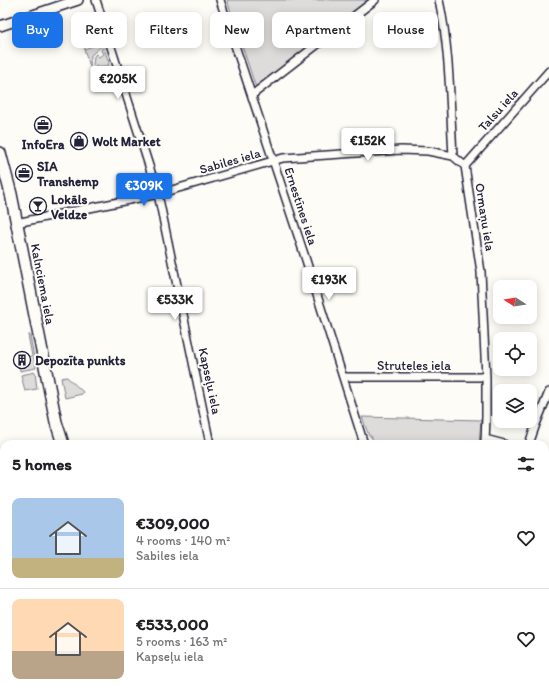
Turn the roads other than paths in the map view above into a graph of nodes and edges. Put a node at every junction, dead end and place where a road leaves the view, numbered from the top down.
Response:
1 (78, 0) edge
2 (96, 0) edge
3 (220, 0) edge
4 (375, 0) edge
5 (439, 0) edge
6 (0, 26) edge
7 (549, 71) edge
8 (252, 95) junction
9 (0, 153) edge
10 (453, 156) junction
11 (274, 161) junction
12 (465, 166) junction
13 (158, 194) junction
14 (16, 223) junction
15 (343, 377) junction
16 (486, 377) junction
17 (549, 392) edge
18 (56, 422) junction
19 (57, 440) edge
20 (62, 440) edge
21 (209, 440) edge
22 (363, 440) edge
23 (485, 440) edge
24 (530, 440) edge

1 - 6 street
2 - 13 street, Kapseļu iela
3 - 8 street, Ernestīnes iela
4 - 8 street
5 - 10 street
7 - 12 street, Talsu iela
8 - 11 street, Ernestīnes iela
9 - 14 main road, Kalnciema iela
10 - 11 street, Sabiles iela
10 - 12 street
11 - 13 street, Sabiles iela
11 - 15 street, Ernestīnes iela
12 - 16 street, Ormaņu iela
13 - 14 street, Sabiles iela
13 - 21 street, Kapseļu iela
14 - 18 main road, Kalnciema iela
15 - 16 street, Struteles iela
15 - 22 street, Ernestīnes iela
16 - 23 street, Ormaņu iela
17 - 24 street
18 - 19 main road, Kalnciema iela
18 - 20 main road, Kalnciema iela

